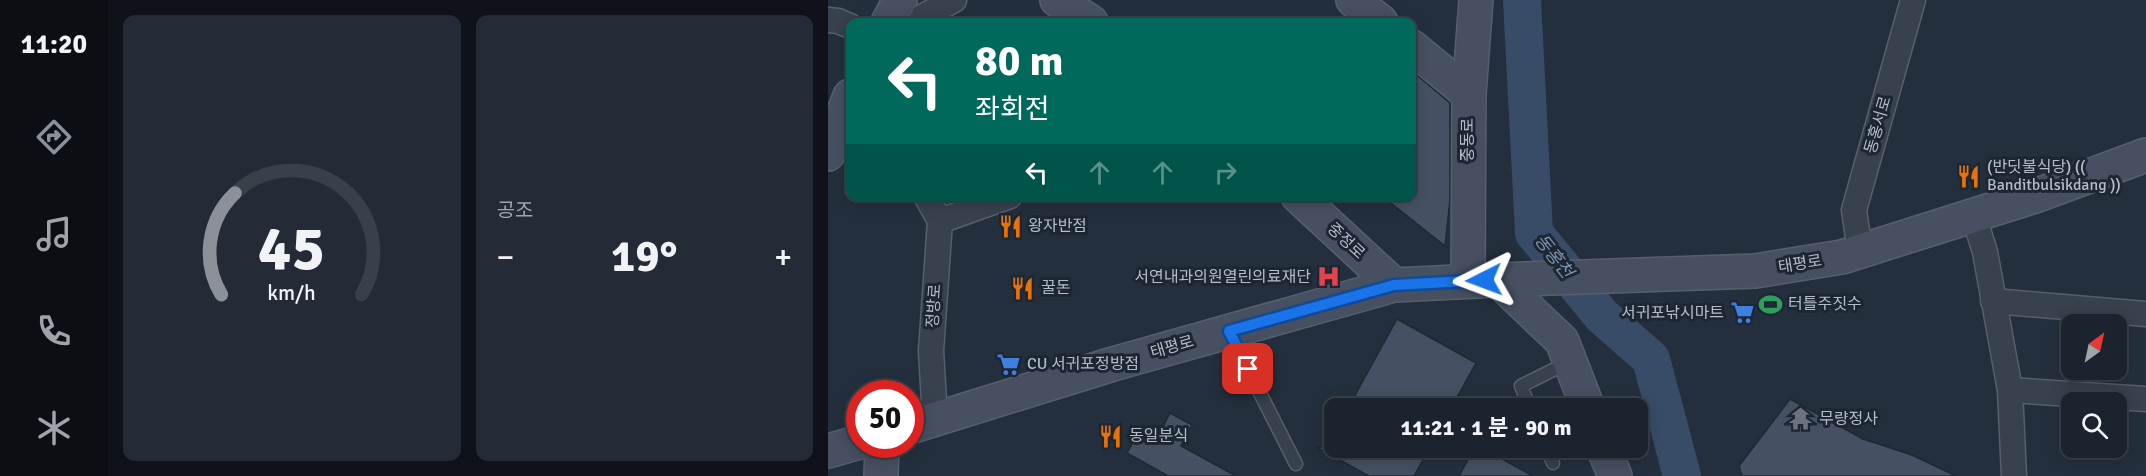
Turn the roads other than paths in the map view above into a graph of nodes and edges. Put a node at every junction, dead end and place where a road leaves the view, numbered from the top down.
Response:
1 (900, 0) edge
2 (954, 0) edge
3 (1057, 0) edge
4 (1353, 0) edge
5 (1476, 0) edge
6 (1913, 0) edge
7 (890, 18) edge
8 (920, 18) edge
9 (1085, 18) edge
10 (1376, 18) edge
11 (828, 20) edge
12 (846, 24) edge
13 (1416, 50) edge
14 (846, 94) edge
15 (1469, 94) junction
16 (846, 107) edge
17 (828, 110) edge
18 (828, 154) edge
19 (2146, 155) edge
20 (929, 201) edge
21 (996, 201) edge
22 (1303, 201) edge
23 (1974, 217) junction
24 (940, 221) junction
25 (1860, 252) junction
26 (1492, 280) junction
27 (1394, 285) junction
28 (1993, 301) junction
29 (2146, 314) edge
30 (1229, 331) junction
31 (1570, 361) junction
32 (2010, 390) junction
33 (1526, 398) edge
34 (1584, 398) edge
35 (2146, 399) edge
36 (924, 414) edge
37 (924, 423) edge
38 (846, 446) edge
39 (828, 451) edge
40 (882, 458) edge
41 (1551, 458) edge
42 (1608, 458) edge
43 (1553, 463) dead end
44 (1296, 464) dead end
45 (881, 476) edge
46 (1615, 476) edge
47 (2014, 476) edge

1 - 7 main road
2 - 8 street
3 - 9 main road
4 - 10 main road
5 - 15 main road, 중동로
6 - 25 street, 동홍서로
11 - 12 street
13 - 15 main road
14 - 17 street
15 - 26 main road, 중동로
16 - 18 main road
19 - 23 main road, 태평로
20 - 24 street
21 - 24 street
22 - 27 main road, 중정로
23 - 25 main road, 태평로
23 - 28 street
24 - 36 street, 정방로
25 - 26 main road, 태평로
26 - 27 main road, 태평로
26 - 31 main road
27 - 30 main road, 태평로
28 - 29 street
28 - 32 street
30 - 37 main road, 태평로
30 - 44 lane
31 - 33 lane
31 - 34 main road
32 - 35 street
32 - 47 street
38 - 39 main road
40 - 45 main road
41 - 43 lane
42 - 46 main road

